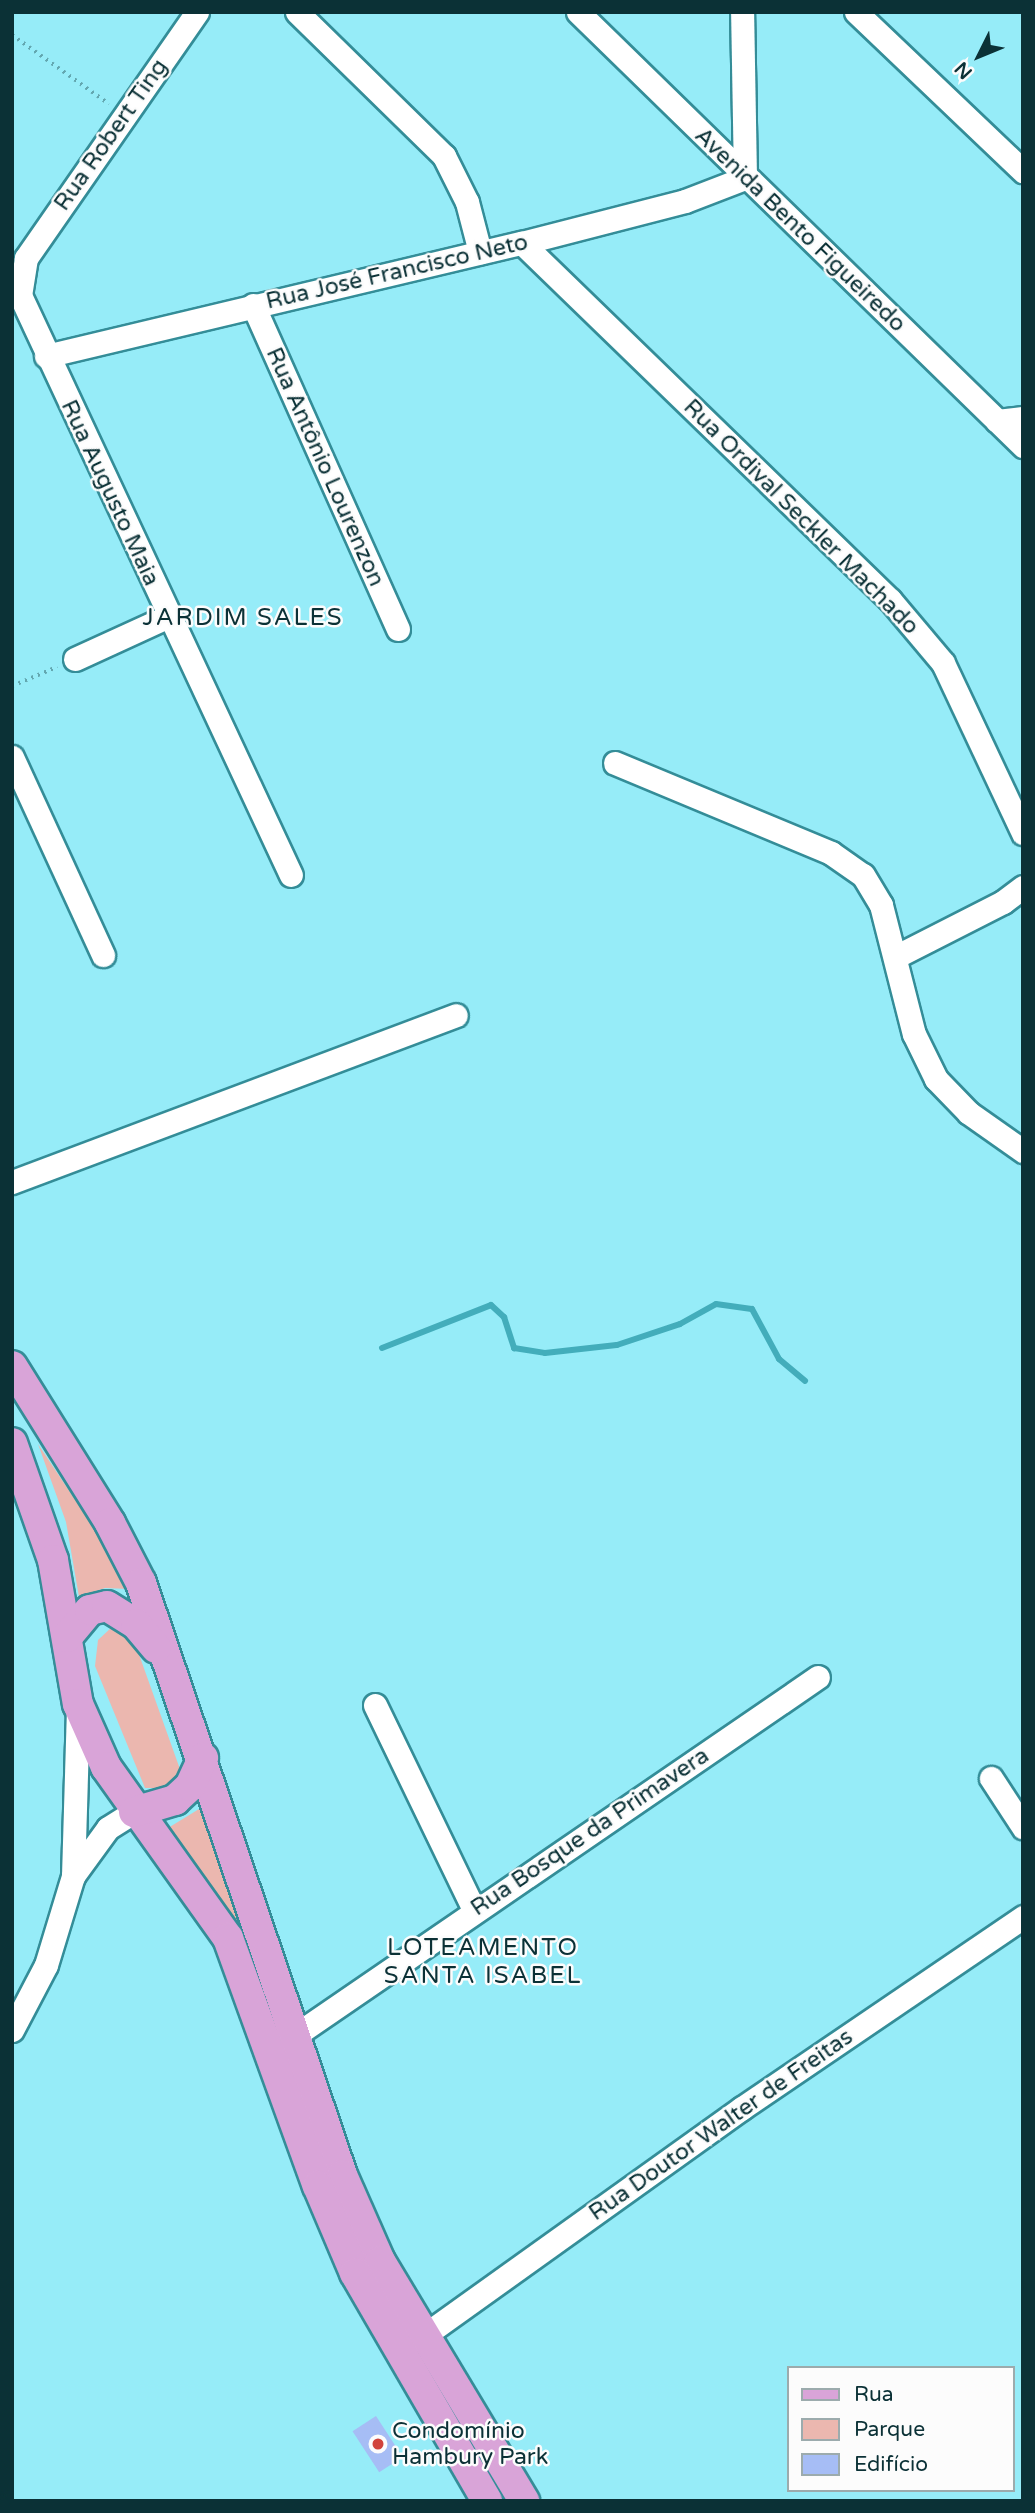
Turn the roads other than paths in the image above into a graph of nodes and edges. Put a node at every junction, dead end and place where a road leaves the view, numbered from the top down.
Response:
1 (197, 12) edge
2 (297, 12) edge
3 (578, 12) edge
4 (742, 12) edge
5 (856, 12) edge
6 (1023, 171) edge
7 (745, 178) junction
8 (522, 243) junction
9 (480, 252) junction
10 (26, 258) joint
11 (253, 305) junction
12 (46, 356) junction
13 (1023, 418) edge
14 (997, 421) junction
15 (1023, 446) edge
16 (169, 616) junction
17 (398, 629) dead end
18 (75, 659) road end
19 (12, 757) edge
20 (615, 763) dead end
21 (1023, 833) edge
22 (291, 874) dead end
23 (1023, 887) edge
24 (103, 955) dead end
25 (897, 956) junction
26 (456, 1015) dead end
27 (1023, 1151) edge
28 (12, 1182) edge
29 (12, 1366) edge
30 (12, 1443) edge
31 (24, 1498) edge
32 (67, 1637) junction
33 (165, 1659) junction
34 (818, 1677) dead end
35 (78, 1704) junction
36 (375, 1705) dead end
37 (202, 1758) junction
38 (991, 1778) dead end
39 (134, 1812) junction
40 (1023, 1827) edge
41 (73, 1876) junction
42 (474, 1910) junction
43 (1023, 1917) edge
44 (12, 2030) edge
45 (294, 2036) junction
46 (422, 2337) junction
47 (487, 2501) edge
48 (524, 2501) edge

1 - 10 street, Rua Robert Ting
2 - 9 street
3 - 7 street, Avenida Bento Figueiredo
4 - 7 street
5 - 6 street
7 - 8 street, Rua José Francisco Neto
7 - 14 street, Avenida Bento Figueiredo
8 - 9 street, Rua José Francisco Neto
8 - 21 street, Rua Ordival Seckler Machado
9 - 11 street, Rua José Francisco Neto
10 - 12 street, Rua Augusto Maia
11 - 12 street, Rua José Francisco Neto
11 - 17 street, Rua Antônio Lourenzon
12 - 16 street, Rua Augusto Maia
13 - 14 street
14 - 15 street, Avenida Bento Figueiredo
16 - 18 street
16 - 22 street, Rua Augusto Maia
19 - 24 street
20 - 25 street
23 - 25 street
25 - 27 street
26 - 28 street
29 - 33 main road
30 - 31 main road
31 - 32 main road
32 - 33 main road
32 - 35 main road
33 - 37 main road
34 - 42 street, Rua Bosque da Primavera
35 - 39 main road
35 - 41 street
36 - 42 street
37 - 39 main road
37 - 45 main road
38 - 40 street
39 - 41 street
39 - 47 main road
41 - 44 street
42 - 45 street, Rua Bosque da Primavera
43 - 46 street, Rua Doutor Walter de Freitas
45 - 46 main road
46 - 48 main road

